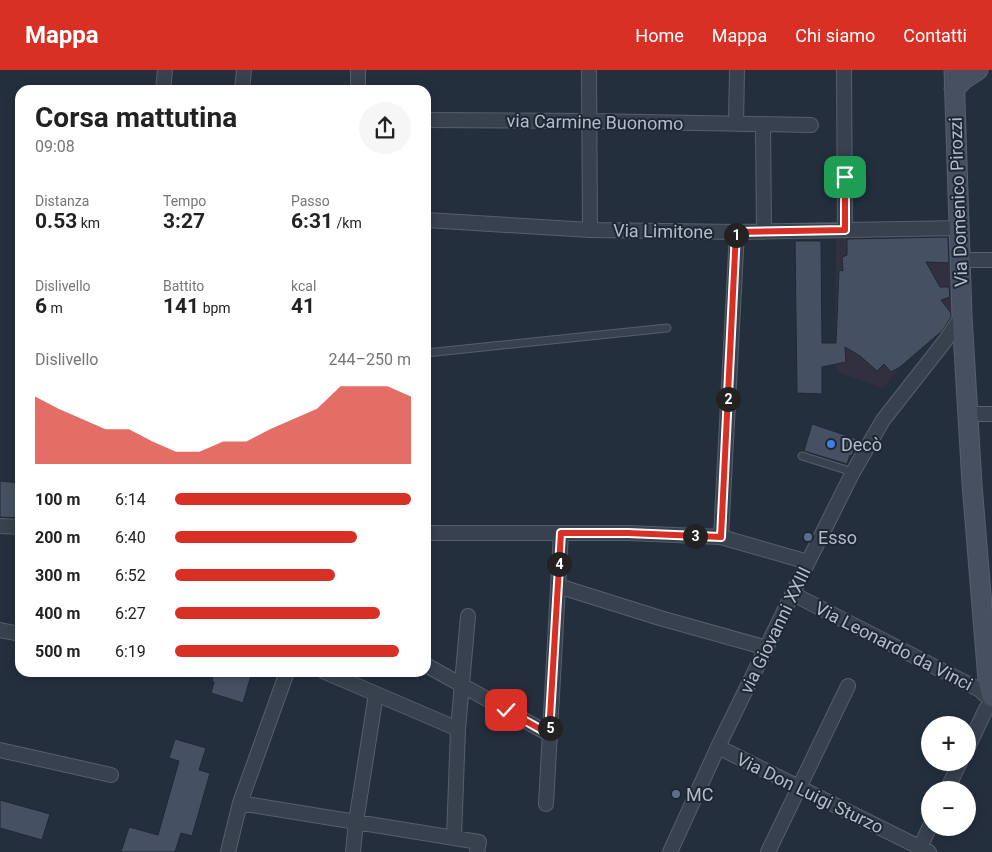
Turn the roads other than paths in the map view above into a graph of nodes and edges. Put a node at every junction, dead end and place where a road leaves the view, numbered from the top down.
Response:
1 (165, 70) edge
2 (244, 70) edge
3 (358, 70) edge
4 (589, 70) edge
5 (737, 70) edge
6 (844, 70) edge
7 (978, 70) edge
8 (954, 79) edge
9 (164, 85) edge
10 (242, 85) edge
11 (358, 85) edge
12 (431, 120) edge
13 (589, 121) junction
14 (736, 124) junction
15 (763, 124) junction
16 (811, 126) dead end
17 (431, 220) edge
18 (959, 228) junction
19 (590, 230) junction
20 (845, 230) junction
21 (736, 232) junction
22 (764, 232) junction
23 (960, 260) junction
24 (992, 260) edge
25 (962, 316) junction
26 (667, 328) dead end
27 (431, 352) edge
28 (968, 414) junction
29 (992, 414) edge
30 (802, 456) dead end
31 (853, 472) junction
32 (0, 526) edge
33 (15, 526) edge
34 (431, 533) edge
35 (561, 533) junction
36 (721, 537) junction
37 (808, 562) junction
38 (558, 586) junction
39 (793, 594) junction
40 (468, 616) dead end
41 (0, 630) edge
42 (15, 633) edge
43 (766, 648) junction
44 (431, 668) edge
45 (286, 677) edge
46 (336, 677) edge
47 (462, 685) junction
48 (848, 686) dead end
49 (376, 694) junction
50 (992, 697) edge
51 (992, 703) edge
52 (458, 729) junction
53 (976, 730) edge
54 (549, 734) junction
55 (718, 747) junction
56 (0, 750) edge
57 (111, 775) dead end
58 (799, 788) junction
59 (240, 803) junction
60 (546, 804) dead end
61 (356, 822) junction
62 (927, 836) edge
63 (454, 838) junction
64 (922, 850) edge
65 (228, 852) edge
66 (353, 852) edge
67 (476, 852) edge
68 (670, 852) edge
69 (768, 852) edge

1 - 9 street
2 - 10 street
3 - 11 street
4 - 13 street
5 - 14 street
6 - 20 street
7 - 8 street
8 - 18 street, Via Domenico Pirozzi
12 - 13 street, via Carmine Buonomo
13 - 14 street, via Carmine Buonomo
13 - 19 street
14 - 15 street, via Carmine Buonomo
15 - 16 street, via Carmine Buonomo
15 - 22 street
17 - 19 street, Via Limitone
18 - 20 street, Via Limitone
18 - 23 street, Via Domenico Pirozzi
19 - 21 street, Via Limitone
20 - 22 street, Via Limitone
21 - 22 street, Via Limitone
21 - 36 street
23 - 24 street
23 - 25 street, Via Domenico Pirozzi
25 - 28 street, Via Domenico Pirozzi
25 - 31 street, via Giovanni XXIII
26 - 27 lane
28 - 29 street
28 - 50 street, Via Domenico Pirozzi
30 - 31 lane
31 - 37 street, via Giovanni XXIII
32 - 33 street
34 - 35 street
35 - 36 street
35 - 38 street
36 - 37 street
37 - 39 street, via Giovanni XXIII
38 - 43 street
38 - 54 street
39 - 43 street, via Giovanni XXIII
39 - 51 street, Via Leonardo da Vinci
40 - 47 street
41 - 42 street
43 - 55 street, via Giovanni XXIII
44 - 47 street
45 - 59 street
46 - 49 street
47 - 52 street
47 - 54 street
48 - 58 street
49 - 52 street
49 - 61 street
51 - 53 street
52 - 63 street
54 - 60 street
55 - 58 street, Via Don Luigi Sturzo
55 - 68 street, via Giovanni XXIII
56 - 57 street
58 - 64 street, Via Don Luigi Sturzo
58 - 69 street
59 - 61 street
59 - 65 street
61 - 63 street
61 - 66 street
62 - 64 street
63 - 67 street

